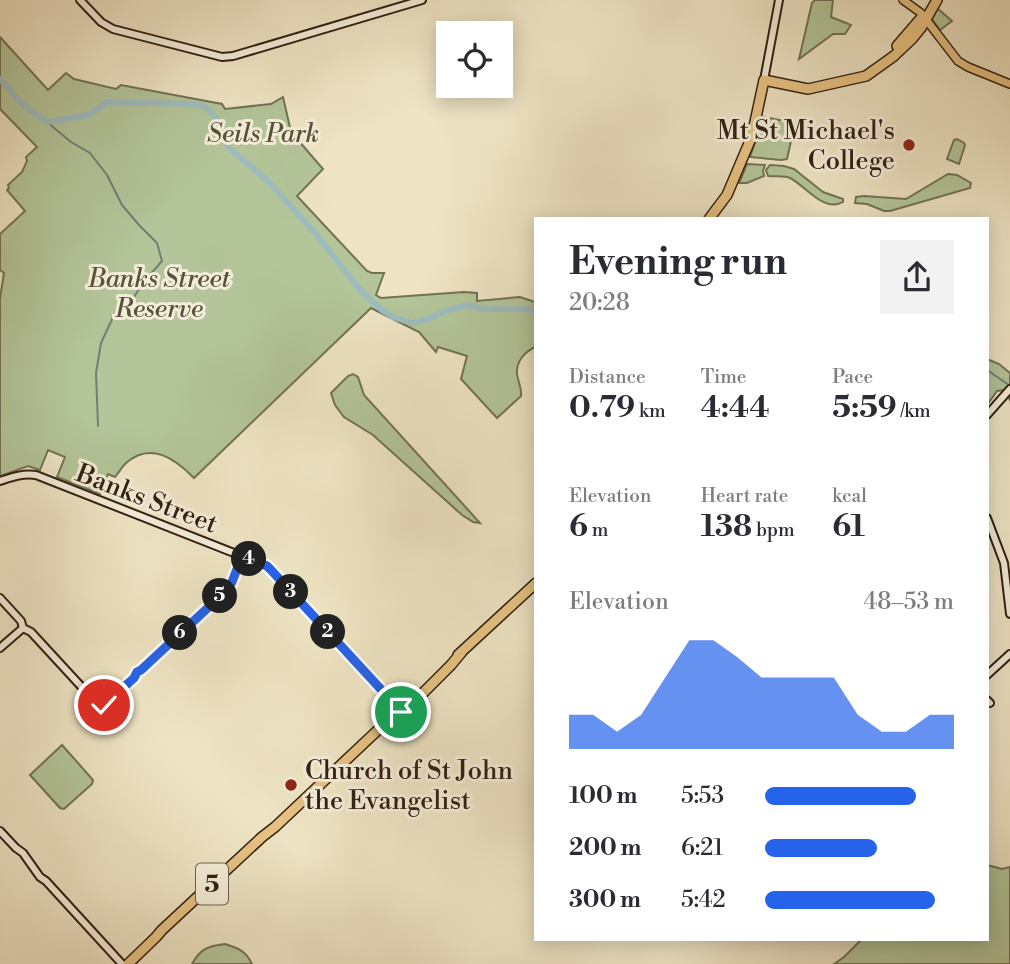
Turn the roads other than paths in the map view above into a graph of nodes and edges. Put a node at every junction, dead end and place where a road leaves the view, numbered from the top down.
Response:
1 (80, 0) edge
2 (422, 0) edge
3 (779, 0) edge
4 (903, 0) edge
5 (935, 0) edge
6 (925, 18) junction
7 (764, 80) junction
8 (1010, 84) edge
9 (710, 217) edge
10 (1009, 390) edge
11 (989, 413) edge
12 (0, 481) edge
13 (989, 523) edge
14 (242, 556) junction
15 (534, 585) edge
16 (0, 598) edge
17 (1010, 614) edge
18 (23, 628) junction
19 (1, 648) edge
20 (1010, 654) edge
21 (989, 673) edge
22 (401, 710) junction
23 (0, 831) edge
24 (123, 964) edge

1 - 2 main road
3 - 7 main road
4 - 6 main road
5 - 6 highway
6 - 7 highway
6 - 8 main road
7 - 9 highway
10 - 11 main road
12 - 14 main road, Banks Street
13 - 17 main road
14 - 18 main road
14 - 22 main road, Banks Street
15 - 22 highway, 5
16 - 18 main road
18 - 19 main road
20 - 21 main road
22 - 24 highway, 5
23 - 24 main road

